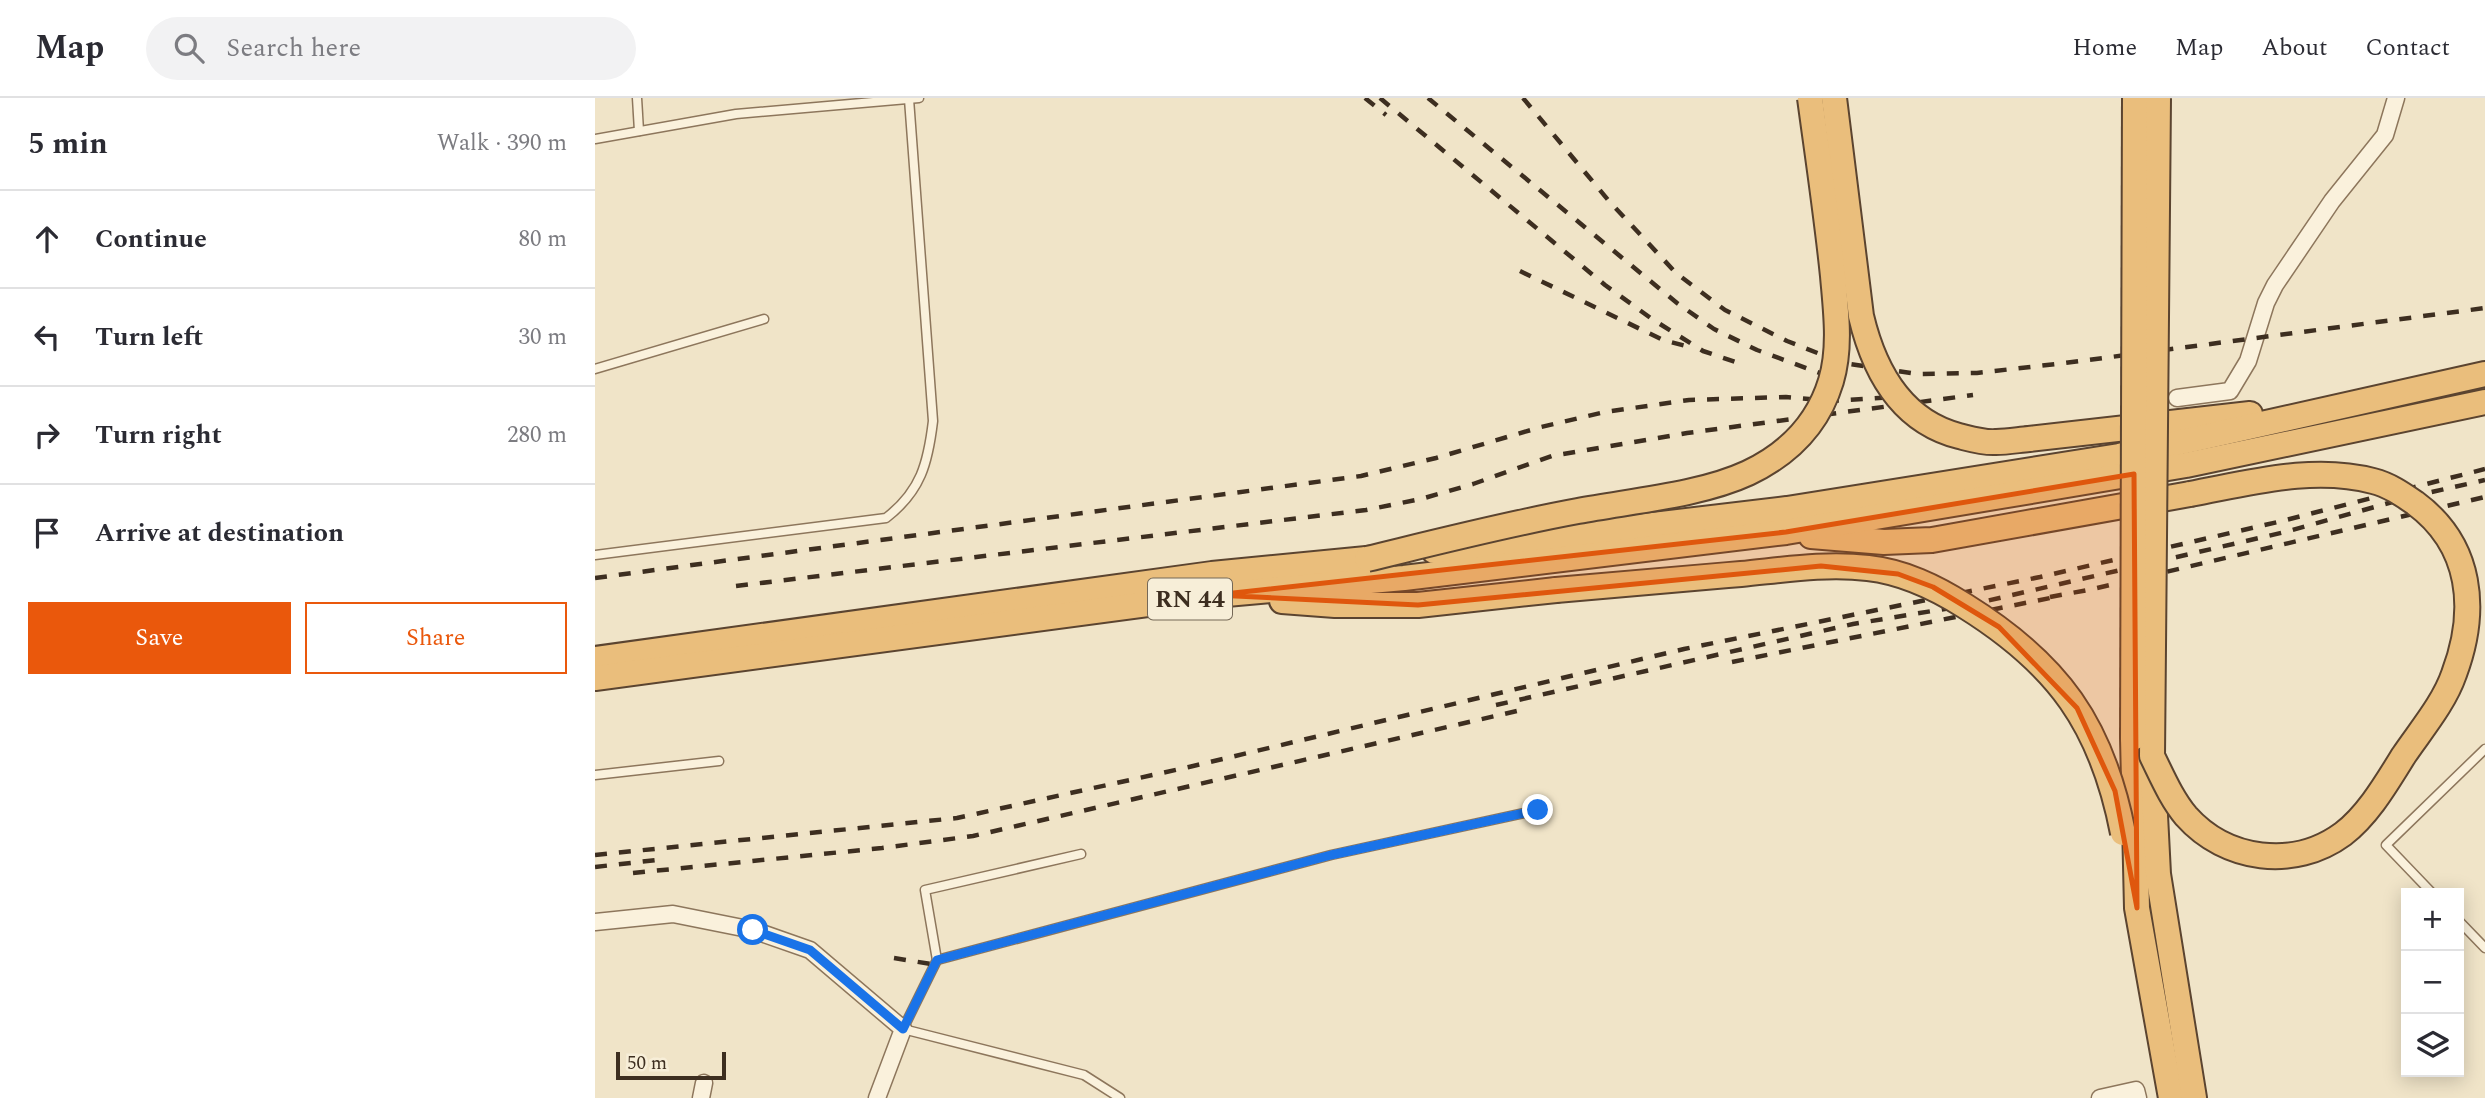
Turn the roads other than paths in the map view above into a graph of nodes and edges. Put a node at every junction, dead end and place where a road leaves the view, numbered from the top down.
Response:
1 (637, 98) edge
2 (919, 98) edge
3 (1810, 98) edge
4 (1834, 98) edge
5 (2135, 98) edge
6 (2158, 98) edge
7 (2396, 98) edge
8 (909, 99) edge
9 (639, 131) junction
10 (595, 139) edge
11 (764, 319) dead end
12 (595, 369) edge
13 (2485, 374) edge
14 (2485, 402) edge
15 (2184, 431) junction
16 (1786, 532) junction
17 (595, 555) edge
18 (1367, 559) junction
19 (1215, 595) junction
20 (595, 659) edge
21 (595, 678) edge
22 (2485, 749) edge
23 (2152, 756) junction
24 (719, 761) dead end
25 (595, 775) edge
26 (1538, 810) dead end
27 (2138, 833) junction
28 (1081, 854) dead end
29 (2427, 888) edge
30 (595, 922) edge
31 (2464, 926) edge
32 (2485, 948) edge
33 (937, 960) junction
34 (903, 1029) junction
35 (2137, 1094) edge
36 (877, 1098) edge
37 (1120, 1098) edge
38 (2100, 1098) edge
39 (2171, 1098) edge
40 (2194, 1098) edge

1 - 9 lane
2 - 8 lane
3 - 18 highway, bridge
4 - 15 highway, bridge
5 - 27 highway, bridge
6 - 23 highway, bridge
7 - 15 street
8 - 9 lane
8 - 17 lane
9 - 10 lane
11 - 12 lane
13 - 15 highway
14 - 15 highway
15 - 16 highway
15 - 18 highway
16 - 19 highway, RN 44
16 - 23 highway, bridge
18 - 20 highway
19 - 21 highway, RN 44
19 - 27 highway, bridge
22 - 29 lane
23 - 27 highway
24 - 25 lane
26 - 33 lane
27 - 39 highway
27 - 40 highway
28 - 33 lane
30 - 34 street
31 - 32 lane
33 - 34 lane
34 - 36 street
34 - 37 lane
35 - 38 street

